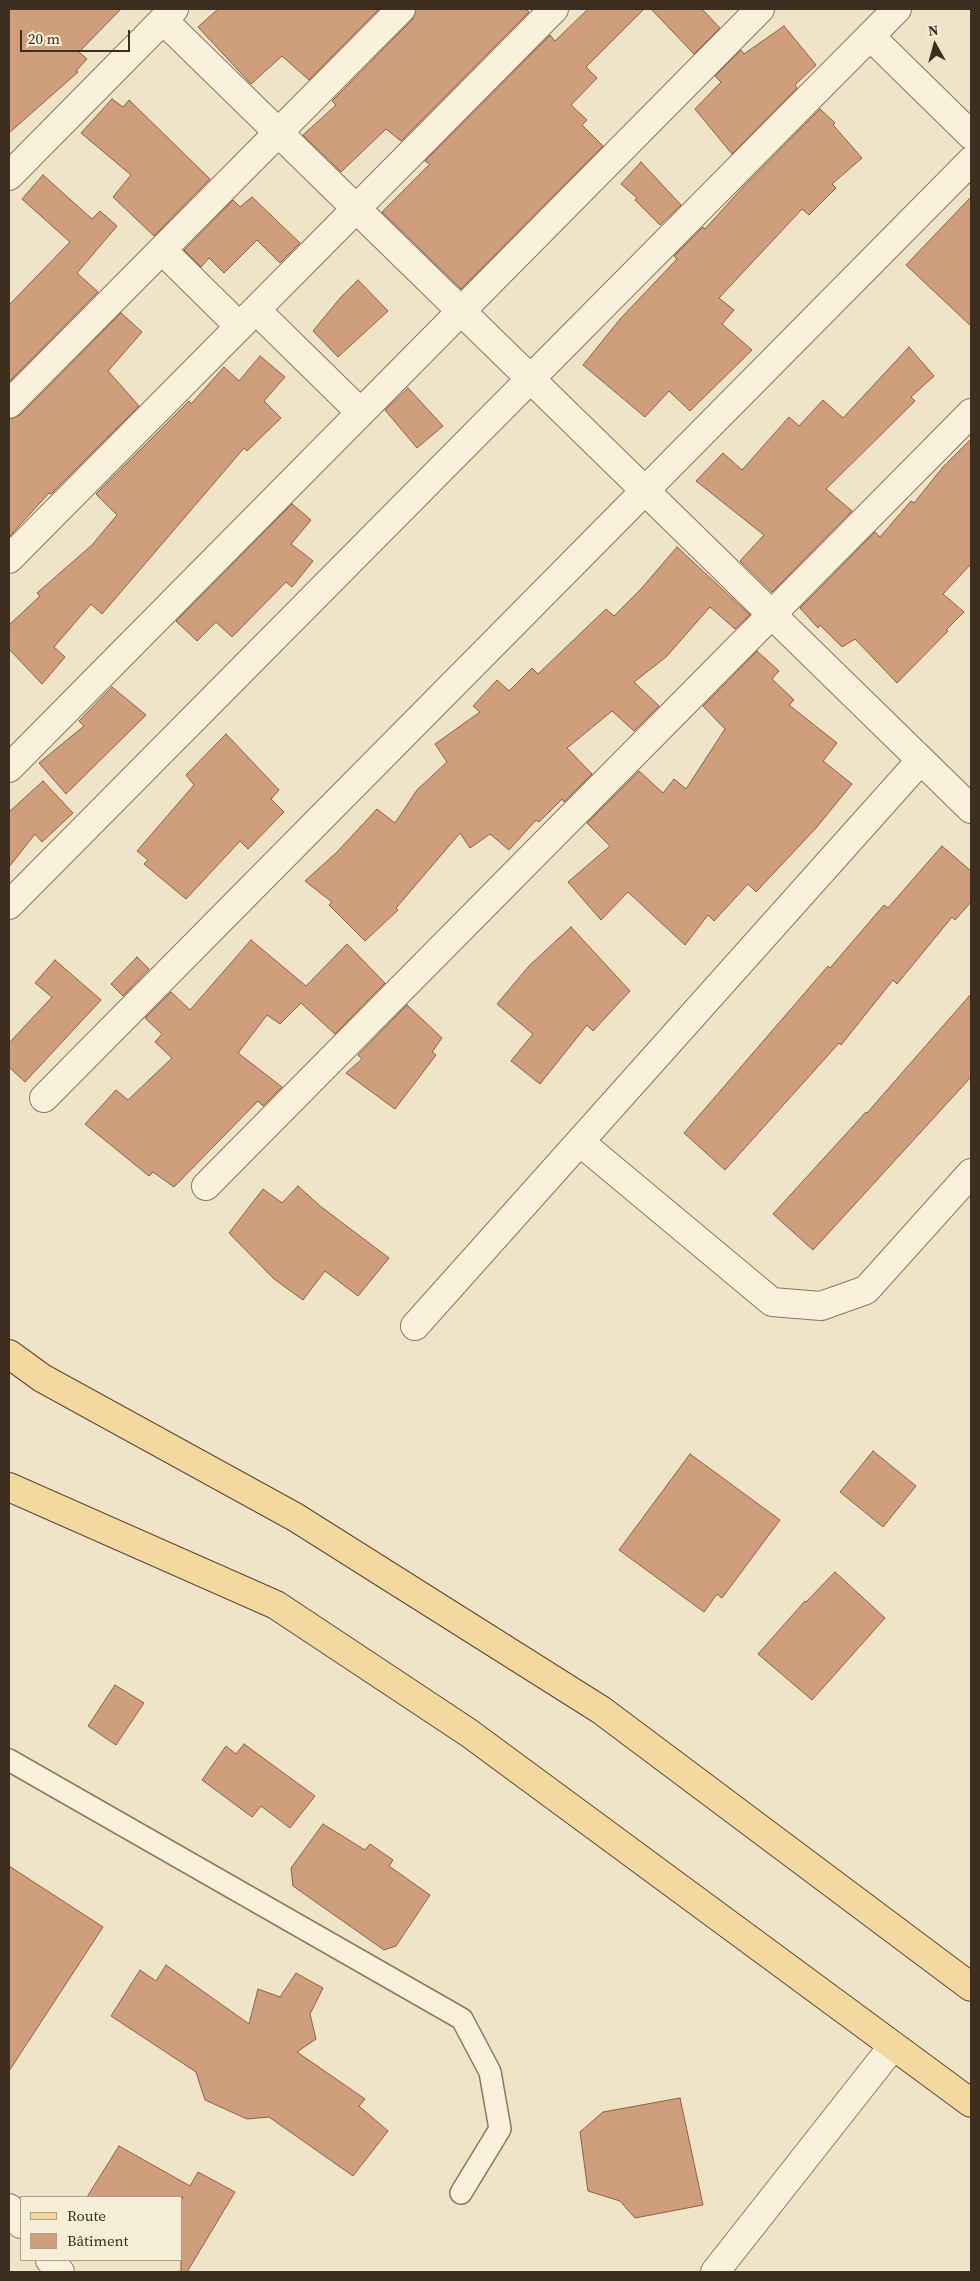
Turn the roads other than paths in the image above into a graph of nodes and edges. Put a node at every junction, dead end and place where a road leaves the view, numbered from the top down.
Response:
1 (401, 9) edge
2 (554, 9) edge
3 (760, 9) edge
4 (897, 9) edge
5 (169, 15) edge
6 (870, 36) junction
7 (278, 133) junction
8 (971, 135) edge
9 (971, 162) edge
10 (9, 176) edge
11 (356, 209) junction
12 (162, 250) junction
13 (461, 312) junction
14 (248, 318) junction
15 (530, 379) junction
16 (9, 404) edge
17 (360, 412) junction
18 (971, 413) edge
19 (644, 491) junction
20 (9, 559) edge
21 (771, 615) junction
22 (920, 762) junction
23 (9, 768) edge
24 (971, 809) edge
25 (9, 905) edge
26 (44, 1098) dead end
27 (580, 1142) junction
28 (971, 1173) edge
29 (206, 1186) dead end
30 (415, 1326) dead end
31 (9, 1354) edge
32 (9, 1486) edge
33 (9, 1760) edge
34 (971, 1987) edge
35 (893, 2046) junction
36 (971, 2103) edge
37 (461, 2193) dead end
38 (51, 2261) edge
39 (60, 2272) edge
40 (715, 2272) edge

1 - 7 street
2 - 11 street
3 - 13 street
4 - 6 street
5 - 7 street
5 - 10 street
6 - 8 street
6 - 15 street
7 - 11 street
7 - 12 street
9 - 19 street
11 - 13 street
11 - 14 street
12 - 14 street
12 - 16 street
13 - 15 street
13 - 17 street
14 - 17 street
14 - 20 street
15 - 19 street
15 - 25 street
17 - 23 street
18 - 21 street
19 - 21 street
19 - 26 street
21 - 22 street
21 - 29 street
22 - 24 street
22 - 27 street
27 - 28 street
27 - 30 street
31 - 34 main road
32 - 35 main road
33 - 37 lane
35 - 36 main road
35 - 40 street
38 - 39 street

